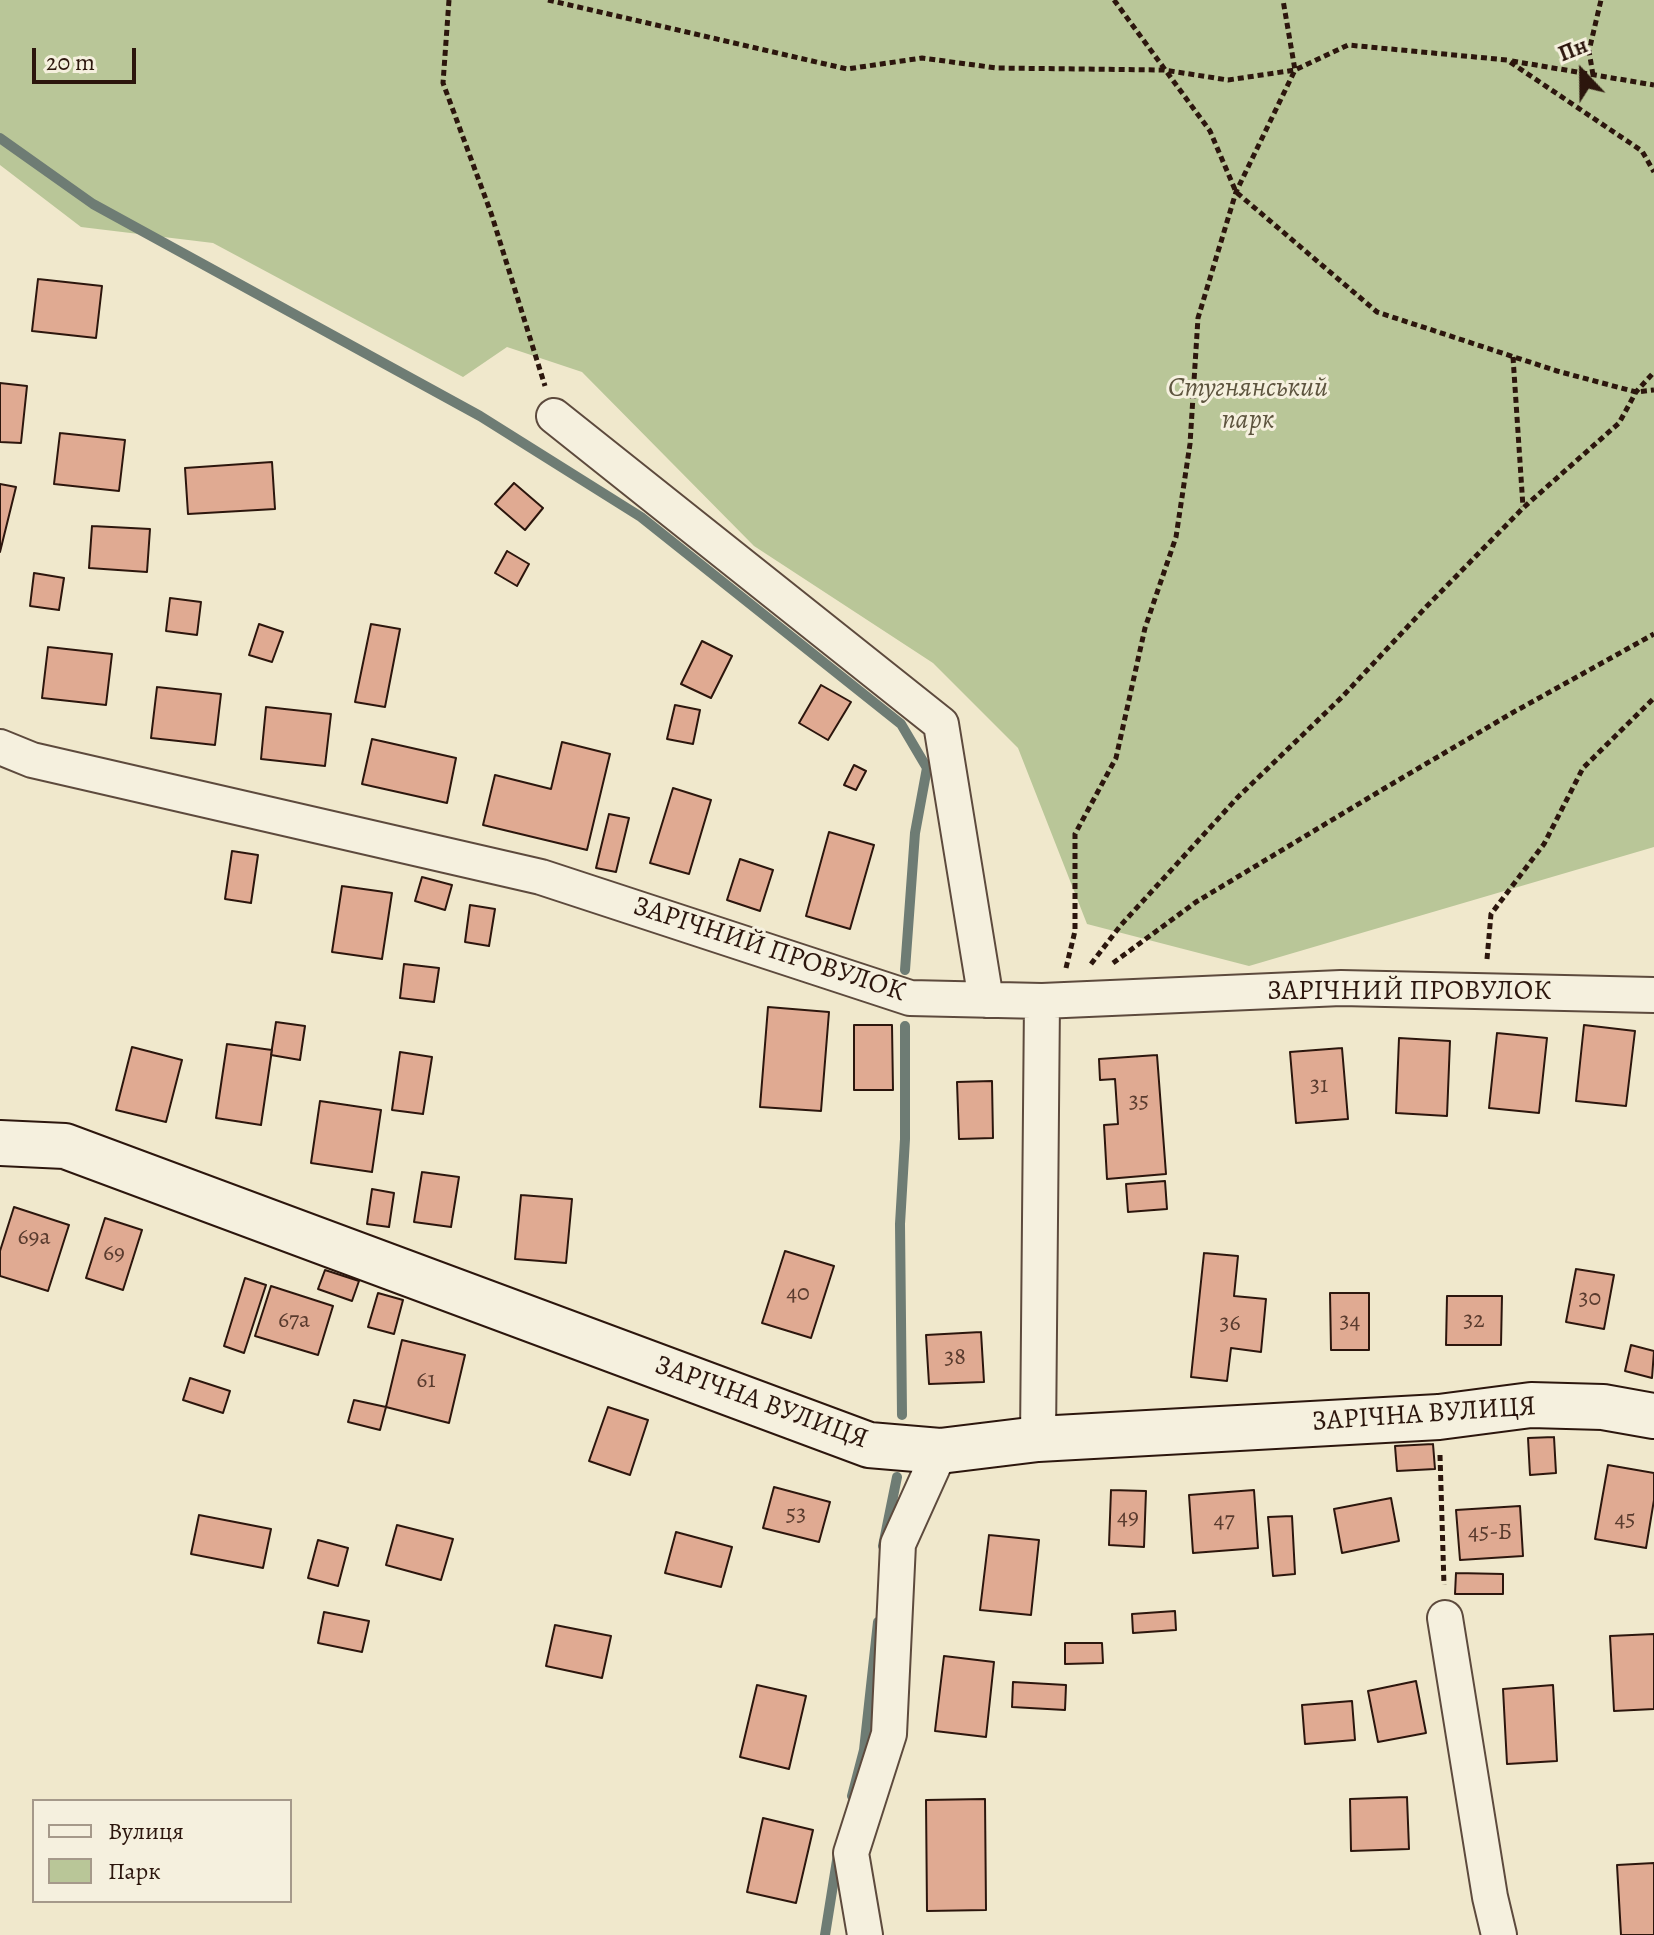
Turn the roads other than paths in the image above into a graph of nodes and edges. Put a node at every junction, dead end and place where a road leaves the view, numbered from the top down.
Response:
1 (554, 416) road end
2 (0, 747) edge
3 (1654, 995) edge
4 (986, 1000) junction
5 (1055, 1000) junction
6 (0, 1143) edge
7 (1654, 1416) edge
8 (1038, 1439) junction
9 (940, 1451) junction
10 (1445, 1618) road end
11 (861, 1928) edge
12 (1499, 1935) edge

1 - 4 street
2 - 4 street, ЗАРІЧНИЙ ПРОВУЛОК
3 - 5 street, ЗАРІЧНИЙ ПРОВУЛОК
4 - 5 street, ЗАРІЧНИЙ ПРОВУЛОК
5 - 8 street
6 - 9 street, ЗАРІЧНА ВУЛИЦЯ
7 - 8 street, ЗАРІЧНА ВУЛИЦЯ
8 - 9 street, ЗАРІЧНА ВУЛИЦЯ
9 - 11 street
10 - 12 street

